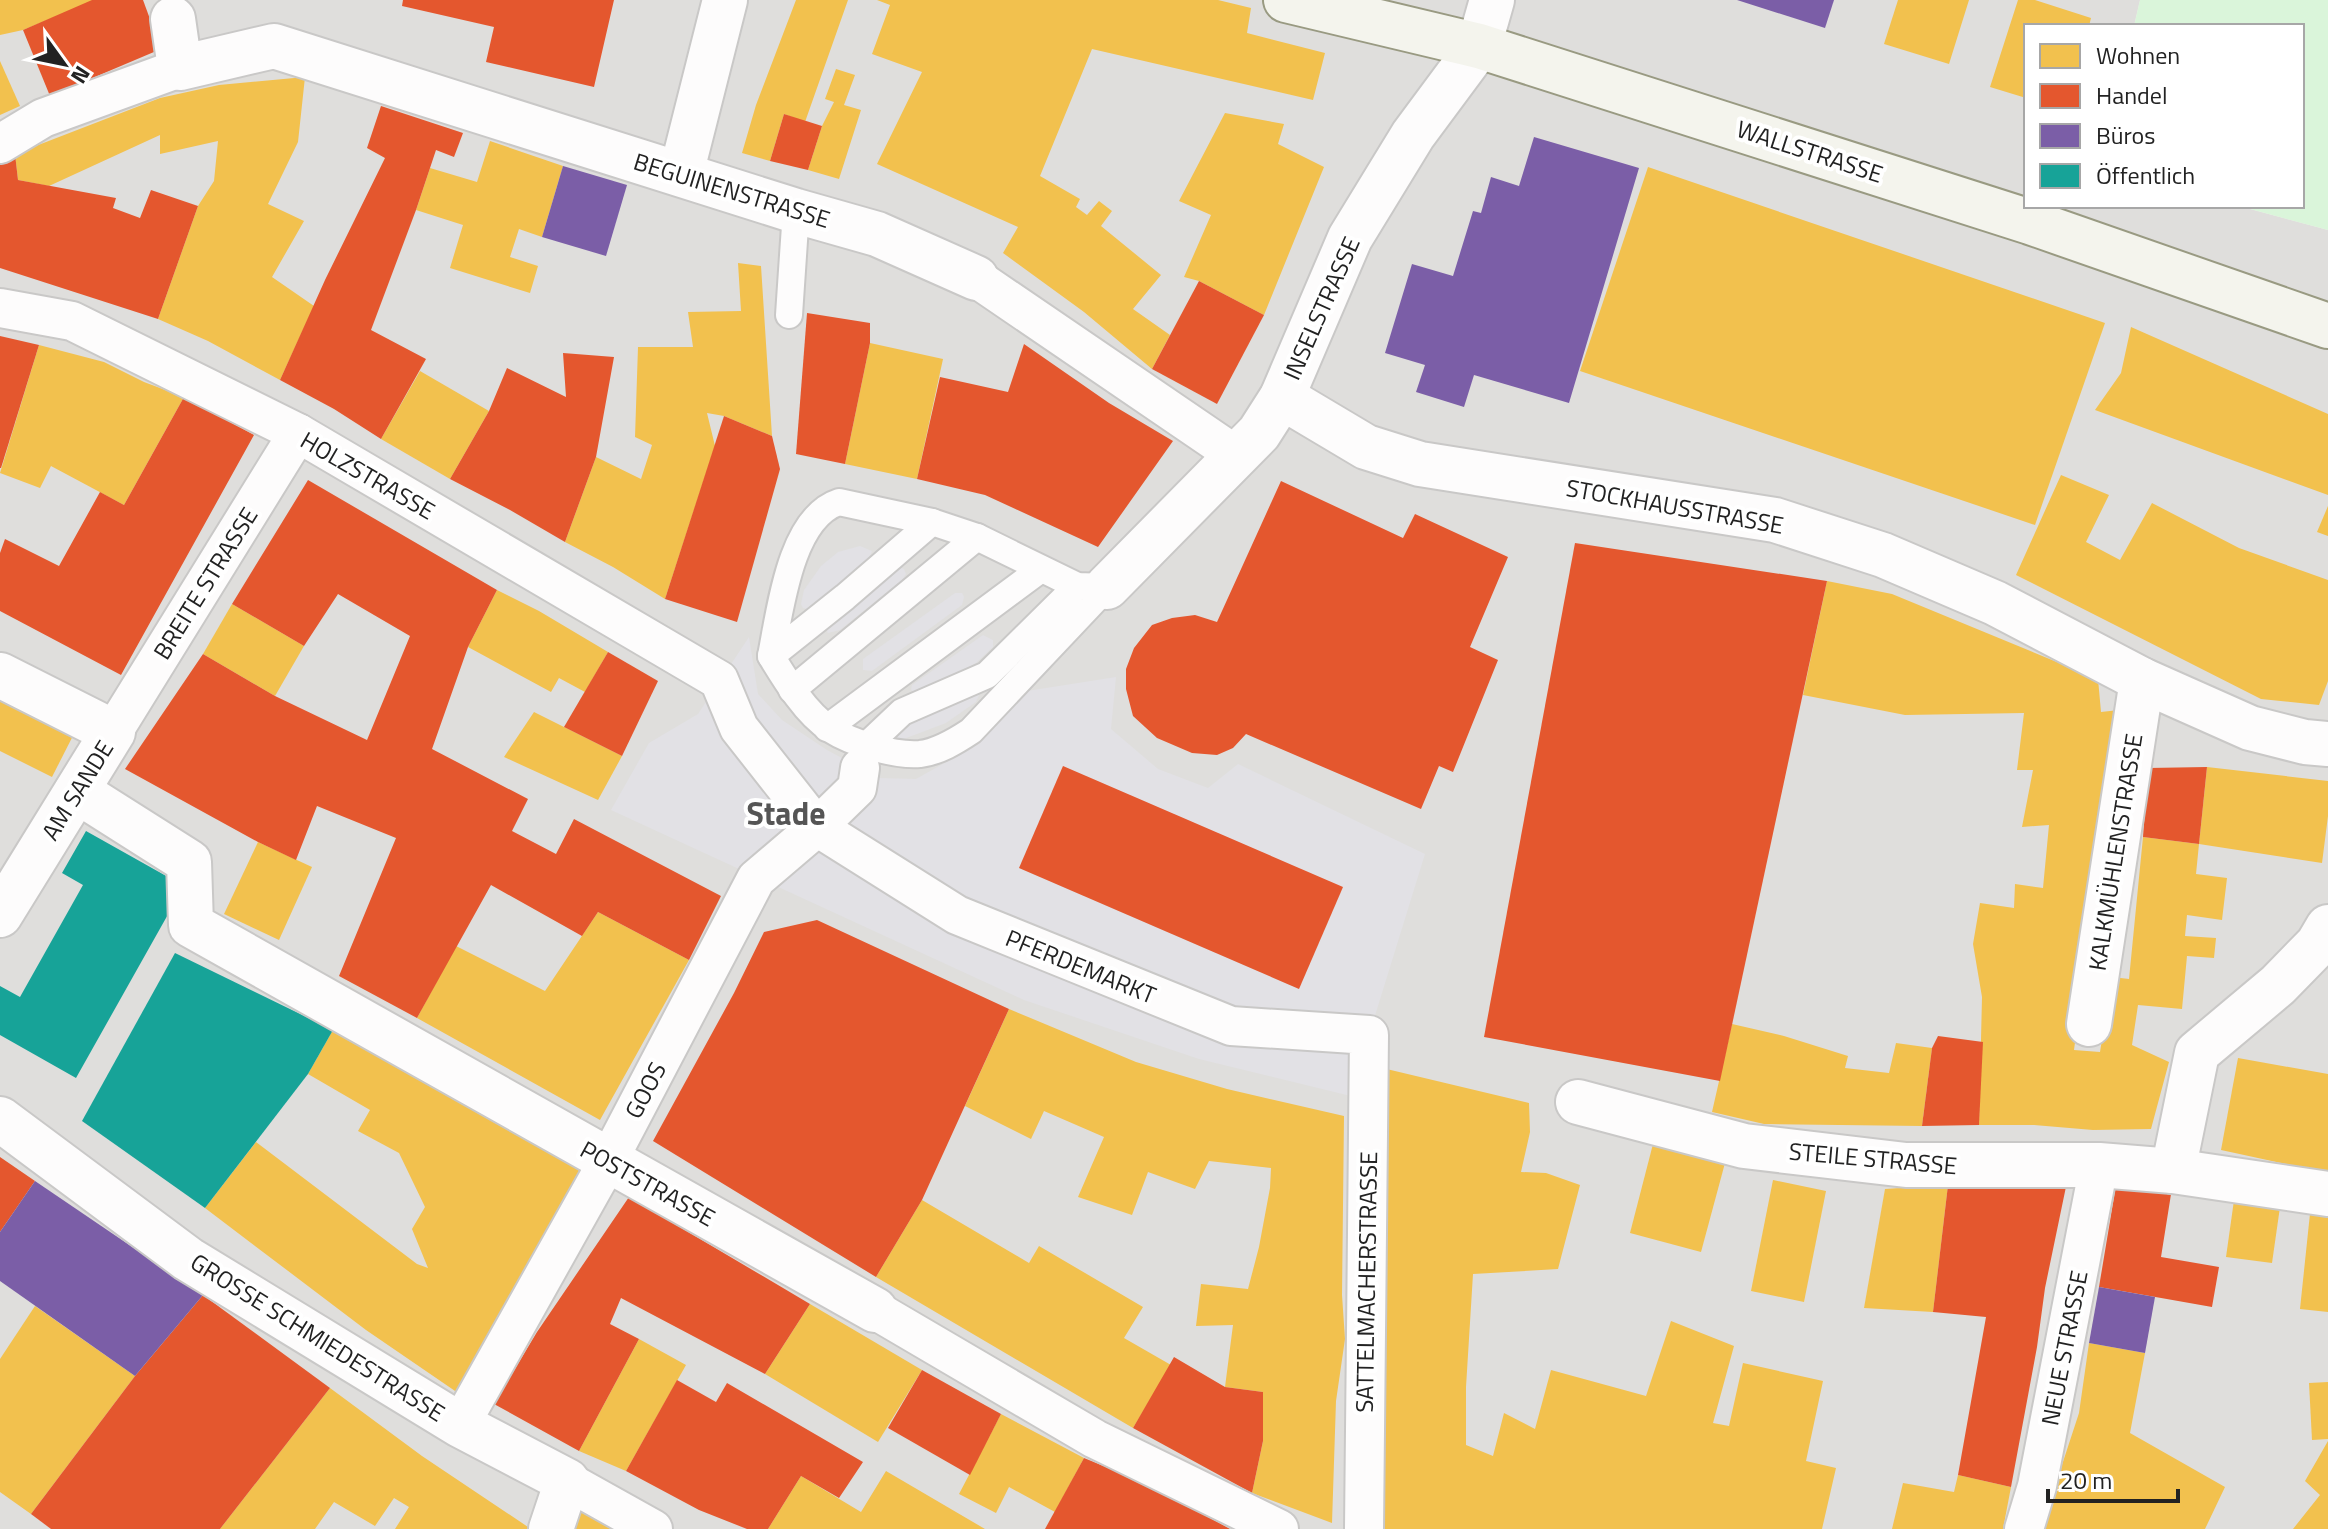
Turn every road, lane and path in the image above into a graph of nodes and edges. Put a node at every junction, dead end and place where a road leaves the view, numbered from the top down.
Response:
1 (725, 0) edge
2 (1286, 0) edge
3 (1492, 0) edge
4 (173, 19) dead end
5 (1479, 46) junction
6 (180, 68) junction
7 (0, 144) edge
8 (681, 174) junction
9 (796, 211) junction
10 (976, 278) joint
11 (0, 308) edge
12 (789, 315) dead end
13 (2328, 326) edge
14 (1282, 397) junction
15 (298, 433) junction
16 (1237, 456) junction
17 (932, 522) junction
18 (977, 537) junction
19 (1041, 569) junction
20 (1092, 587) junction
21 (771, 656) junction
22 (0, 675) edge
23 (719, 680) joint
24 (2142, 680) junction
25 (792, 690) junction
26 (827, 728) junction
27 (113, 732) junction
28 (2328, 744) edge
29 (862, 758) junction
30 (77, 791) junction
31 (817, 827) junction
32 (0, 915) edge
33 (2328, 927) edge
34 (2089, 1024) dead end
35 (1369, 1035) joint
36 (1578, 1102) dead end
37 (0, 1119) edge
38 (608, 1161) junction
39 (2099, 1165) junction
40 (2173, 1171) junction
41 (2328, 1194) edge
42 (875, 1310) joint
43 (460, 1425) junction
44 (567, 1481) junction
45 (551, 1529) edge
46 (653, 1529) edge
47 (1279, 1529) edge
48 (1364, 1529) edge
49 (2024, 1529) edge

1 - 8 street
2 - 5 main road, WALLSTRASSE
3 - 5 street, INSELSTRASSE
4 - 6 street
5 - 13 main road, WALLSTRASSE
5 - 14 street, INSELSTRASSE
6 - 7 street, BEGUINENSTRASSE
6 - 8 street, BEGUINENSTRASSE
8 - 9 street, BEGUINENSTRASSE
9 - 10 street, BEGUINENSTRASSE
9 - 12 lane
10 - 16 street, BEGUINENSTRASSE
11 - 15 street, HOLZSTRASSE
14 - 16 street, INSELSTRASSE
14 - 24 street, STOCKHAUSSTRASSE
15 - 23 street, HOLZSTRASSE
15 - 27 street, BREITE STRASSE
16 - 20 street, INSELSTRASSE
17 - 18 lane
17 - 21 lane
17 - 21 lane
18 - 19 lane
18 - 25 lane
19 - 20 lane
19 - 26 lane
20 - 29 lane
20 - 29 lane
21 - 25 lane
22 - 27 street, AM SANDE
23 - 31 street, PFERDEMARKT
24 - 28 street, STOCKHAUSSTRASSE
24 - 34 street, KALKMÜHLENSTRASSE
25 - 26 lane
26 - 29 lane
27 - 30 street, AM SANDE
29 - 31 street
30 - 32 street, AM SANDE
30 - 38 street, POSTSTRASSE
31 - 35 street, PFERDEMARKT
31 - 38 street, GOOS
33 - 40 street
35 - 48 street, SATTELMACHERSTRASSE
36 - 39 street, STEILE STRASSE
37 - 43 street, GROSSE SCHMIEDESTRASSE
38 - 42 street, POSTSTRASSE
38 - 43 street, GOOS
39 - 40 street, STEILE STRASSE
39 - 49 street, NEUE STRASSE
40 - 41 street, STEILE STRASSE
42 - 47 street, POSTSTRASSE
43 - 44 street, GROSSE SCHMIEDESTRASSE
44 - 45 street
44 - 46 street, GROSSE SCHMIEDESTRASSE

